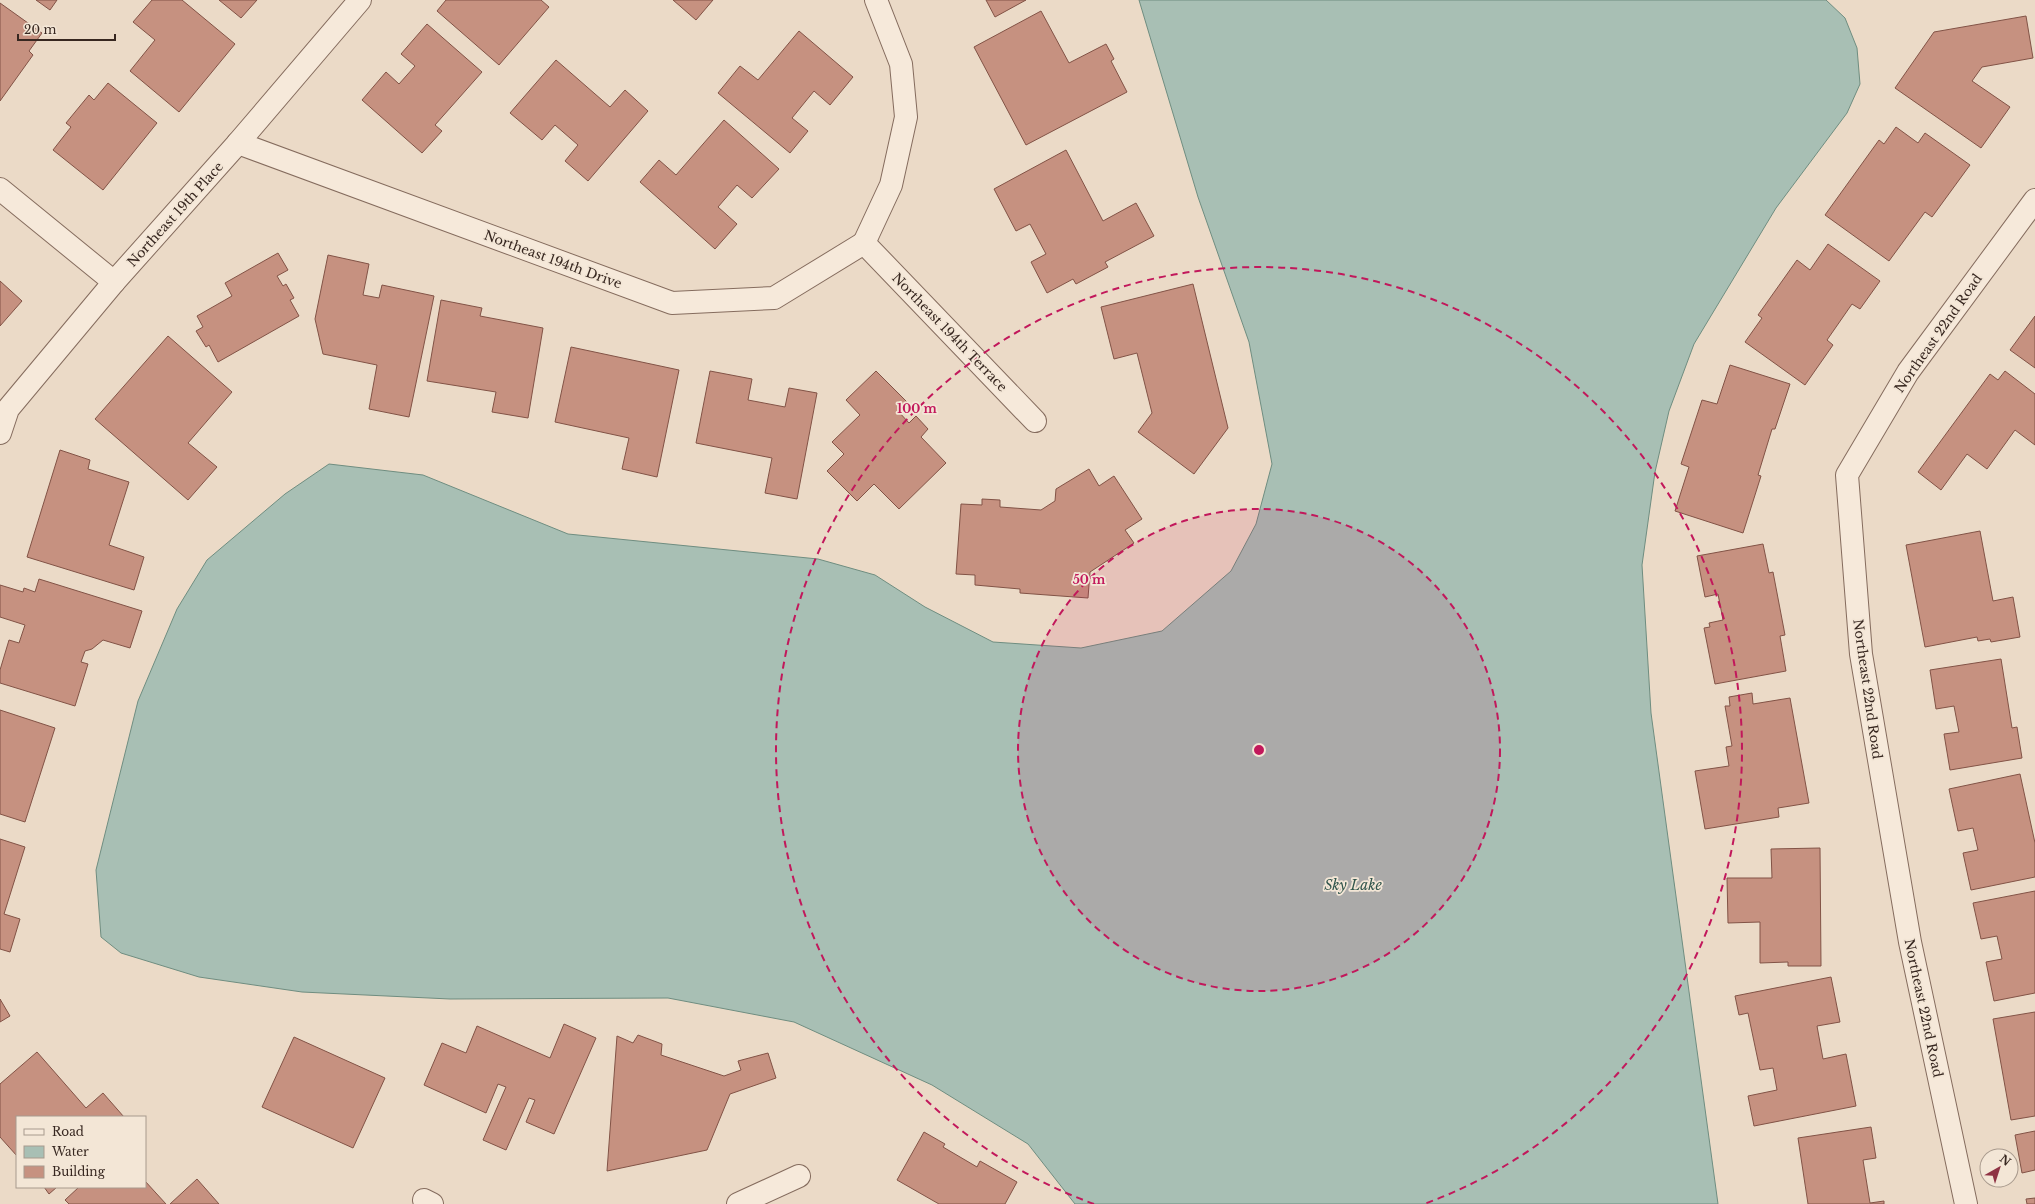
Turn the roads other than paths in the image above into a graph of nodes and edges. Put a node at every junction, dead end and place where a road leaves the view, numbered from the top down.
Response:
1 (360, 0) edge
2 (876, 0) edge
3 (238, 143) junction
4 (0, 189) edge
5 (2035, 200) edge
6 (864, 243) junction
7 (114, 282) junction
8 (1035, 421) dead end
9 (0, 433) edge
10 (799, 1176) dead end
11 (738, 1204) edge
12 (1966, 1204) edge

1 - 3 street, Northeast 19th Place
2 - 6 street
3 - 6 street, Northeast 194th Drive
3 - 7 street, Northeast 19th Place
4 - 7 street
5 - 12 street, Northeast 22nd Road
6 - 8 street, Northeast 194th Terrace
7 - 9 street, Northeast 19th Place
10 - 11 street

